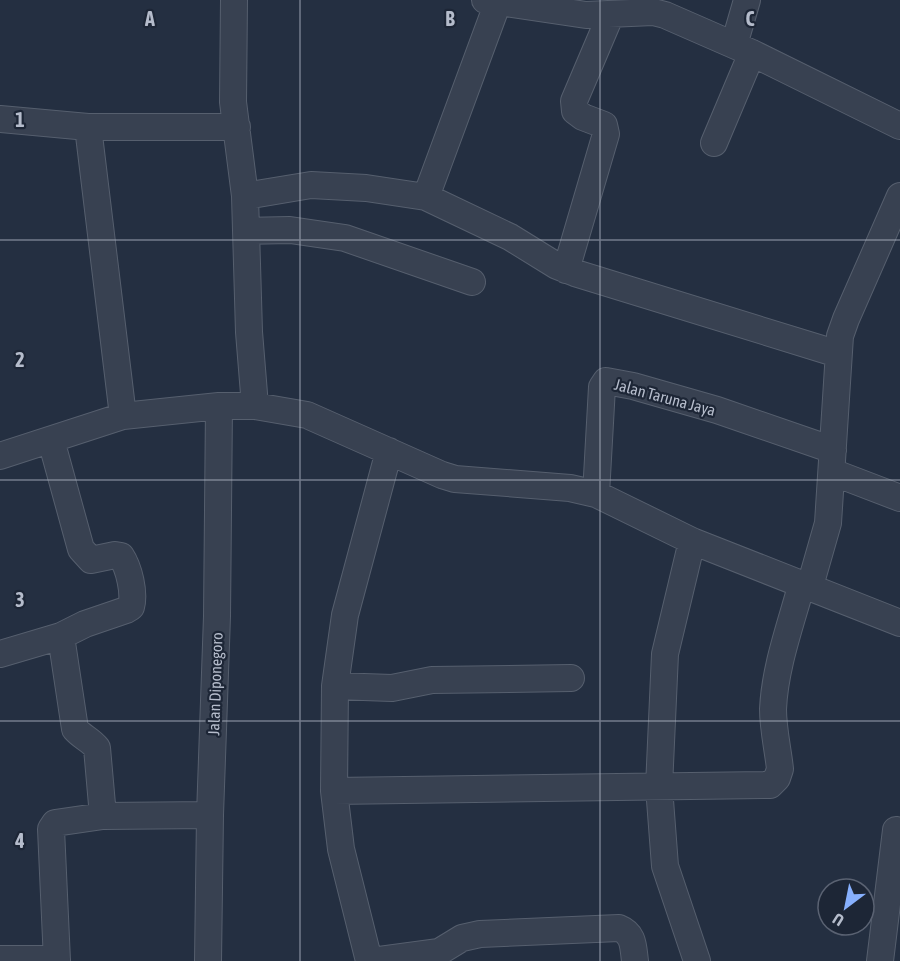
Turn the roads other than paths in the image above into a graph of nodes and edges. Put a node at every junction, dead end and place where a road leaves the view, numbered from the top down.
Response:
1 (233, 0) edge
2 (747, 0) edge
3 (492, 1) edge
4 (526, 3) edge
5 (644, 7) edge
6 (611, 14) junction
7 (743, 49) junction
8 (0, 119) edge
9 (900, 126) edge
10 (88, 127) junction
11 (237, 127) junction
12 (714, 143) dead end
13 (245, 196) junction
14 (900, 196) edge
15 (426, 197) junction
16 (246, 231) junction
17 (566, 270) junction
18 (472, 282) dead end
19 (838, 354) junction
20 (219, 406) junction
21 (255, 406) junction
22 (123, 416) junction
23 (51, 440) junction
24 (389, 451) junction
25 (0, 456) edge
26 (833, 461) junction
27 (596, 494) junction
28 (900, 498) edge
29 (692, 541) junction
30 (806, 585) junction
31 (900, 623) edge
32 (61, 636) junction
33 (0, 654) edge
34 (571, 678) dead end
35 (335, 686) junction
36 (659, 786) junction
37 (334, 791) junction
38 (210, 815) junction
39 (103, 816) junction
40 (896, 830) dead end
41 (450, 954) edge
42 (0, 959) edge
43 (57, 960) edge
44 (208, 961) edge
45 (370, 961) edge
46 (635, 961) edge
47 (697, 961) edge
48 (880, 961) edge

1 - 11 street
2 - 7 street
3 - 4 street
3 - 15 street
4 - 6 street
5 - 6 street
5 - 7 street
6 - 17 street
7 - 9 street
7 - 12 street
8 - 10 street
10 - 11 street
10 - 22 street
11 - 13 street
13 - 15 street
13 - 16 street
14 - 19 street
15 - 17 street
16 - 18 street
16 - 21 street
17 - 19 street
19 - 26 street
20 - 21 street
20 - 22 street
20 - 38 street, Jalan Diponegoro
21 - 24 street
22 - 23 street
23 - 25 street
23 - 32 street
24 - 27 street
24 - 35 street
26 - 27 street, Jalan Taruna Jaya
26 - 28 street
26 - 30 street
27 - 29 street
29 - 30 street
29 - 36 street
30 - 31 street
30 - 36 street
32 - 33 street
32 - 39 street
34 - 35 street
35 - 37 street
36 - 37 street
36 - 47 street
37 - 45 street
38 - 39 street
38 - 44 street, Jalan Diponegoro
39 - 43 street
40 - 48 street
41 - 45 street
41 - 46 street
42 - 43 street

